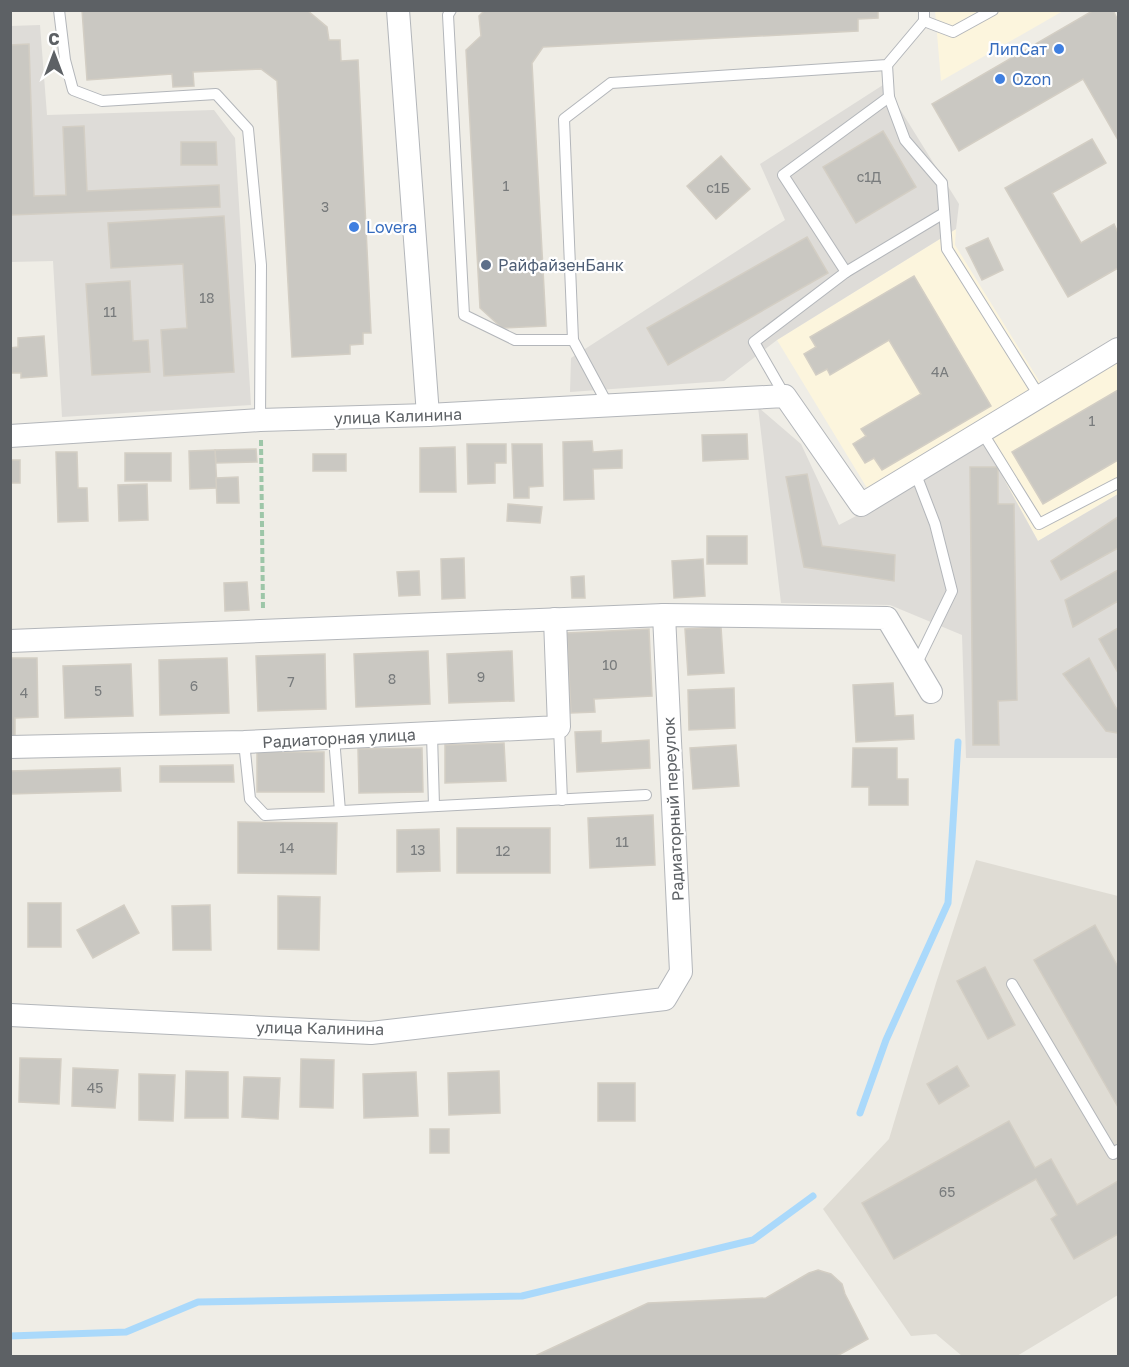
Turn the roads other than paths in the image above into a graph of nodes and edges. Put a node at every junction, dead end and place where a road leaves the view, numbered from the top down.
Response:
1 (59, 10) edge
2 (398, 10) edge
3 (451, 10) edge
4 (993, 10) edge
5 (924, 16) edge
6 (886, 65) junction
7 (889, 98) junction
8 (945, 213) junction
9 (846, 272) junction
10 (573, 340) junction
11 (1119, 349) edge
12 (785, 396) junction
13 (1040, 397) junction
14 (608, 405) junction
15 (428, 415) junction
16 (260, 420) junction
17 (982, 432) junction
18 (10, 436) edge
19 (915, 472) junction
20 (1119, 483) edge
21 (664, 615) junction
22 (555, 619) junction
23 (10, 641) edge
24 (915, 665) junction
25 (931, 692) dead end
26 (559, 728) junction
27 (432, 734) junction
28 (334, 738) junction
29 (244, 742) junction
30 (10, 747) edge
31 (646, 795) dead end
32 (562, 800) junction
33 (434, 806) junction
34 (340, 811) junction
35 (1012, 984) dead end
36 (665, 999) joint
37 (10, 1015) edge
38 (1119, 1150) edge

1 - 16 lane
2 - 15 street
3 - 10 lane
4 - 5 lane
5 - 6 lane
6 - 7 lane
6 - 10 lane
7 - 8 lane
7 - 9 lane
8 - 9 lane
8 - 13 lane
9 - 12 lane
10 - 14 lane
11 - 13 street
12 - 14 street, улица Калинина
12 - 19 street
13 - 17 street
14 - 15 street, улица Калинина
15 - 16 street, улица Калинина
16 - 18 street, улица Калинина
17 - 19 street
17 - 20 lane
19 - 24 lane
21 - 22 street
21 - 24 street
21 - 36 street, Радиаторный переулок
22 - 23 street
22 - 26 street
24 - 25 street
26 - 27 street, Радиаторная улица
26 - 32 lane
27 - 28 street, Радиаторная улица
27 - 33 lane
28 - 29 street, Радиаторная улица
28 - 34 lane
29 - 30 street, Радиаторная улица
29 - 34 lane
31 - 32 lane
32 - 33 lane
33 - 34 lane
35 - 38 lane
36 - 37 street, улица Калинина

